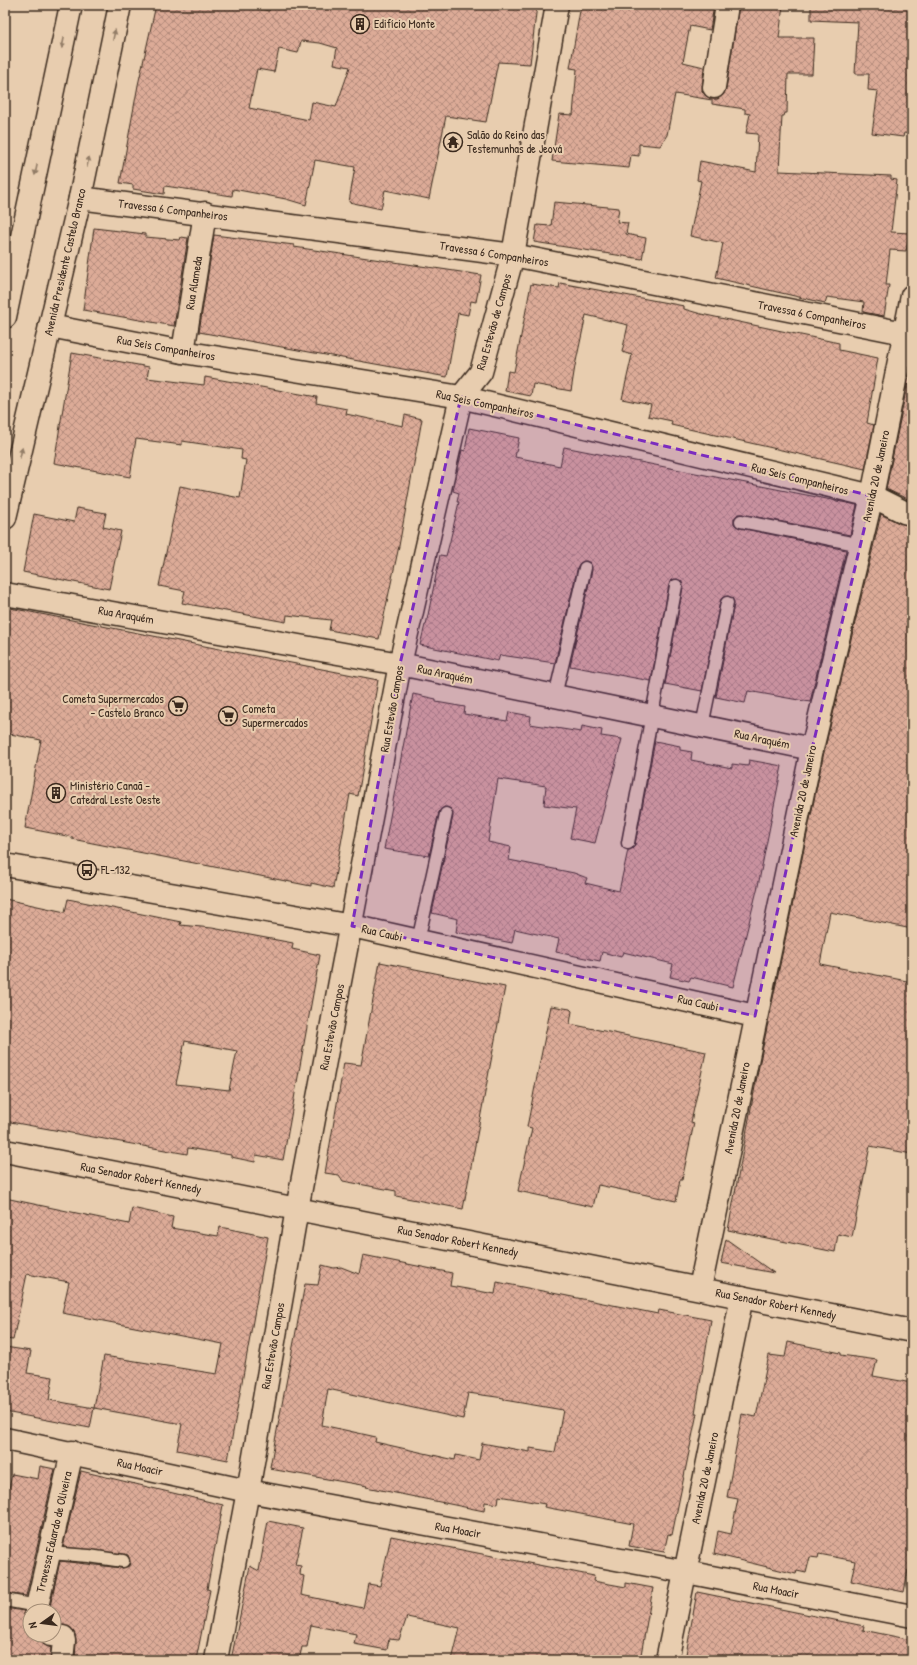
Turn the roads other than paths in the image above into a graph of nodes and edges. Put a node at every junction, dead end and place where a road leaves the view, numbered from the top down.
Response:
1 (71, 5) edge
2 (120, 5) edge
3 (557, 5) edge
4 (727, 5) edge
5 (714, 87) dead end
6 (80, 198) junction
7 (205, 214) junction
8 (513, 255) junction
9 (912, 296) edge
10 (5, 317) edge
11 (50, 326) junction
12 (904, 333) junction
13 (183, 352) junction
14 (461, 397) junction
15 (872, 496) junction
16 (912, 514) edge
17 (5, 518) edge
18 (741, 521) dead end
19 (861, 545) junction
20 (585, 568) dead end
21 (676, 586) dead end
22 (5, 594) edge
23 (727, 603) dead end
24 (400, 664) junction
25 (555, 696) junction
26 (652, 716) junction
27 (702, 726) junction
28 (812, 749) junction
29 (446, 814) dead end
30 (628, 843) dead end
31 (5, 864) edge
32 (352, 926) junction
33 (418, 941) junction
34 (755, 1016) junction
35 (5, 1151) edge
36 (297, 1209) junction
37 (700, 1288) junction
38 (742, 1297) junction
39 (912, 1331) edge
40 (5, 1439) edge
41 (72, 1452) junction
42 (248, 1491) junction
43 (49, 1553) junction
44 (123, 1561) dead end
45 (686, 1572) junction
46 (5, 1600) edge
47 (38, 1603) edge
48 (22, 1605) edge
49 (912, 1616) edge
50 (62, 1637) edge
51 (62, 1660) edge
52 (216, 1660) edge
53 (667, 1660) edge

1 -> 10 street
6 -> 2 street, Avenida Presidente Castelo Branco
3 - 8 street, Rua Estevão de Campos
4 - 5 street
6 - 7 street, Travessa 6 Companheiros
6 - 11 street, Avenida Presidente Castelo Branco
7 - 8 street, Travessa 6 Companheiros
7 - 13 street, Rua Alameda
8 - 12 street, Travessa 6 Companheiros
8 - 14 street, Rua Estevão de Campos
9 - 12 street, Avenida 20 de Janeiro
11 - 13 street, Rua Seis Companheiros
17 -> 11 street, Avenida Presidente Castelo Branco
12 - 15 street, Avenida 20 de Janeiro
13 - 14 street, Rua Seis Companheiros
14 - 15 street, Rua Seis Companheiros
14 - 24 street, Rua Estevão Campos
15 - 16 street, Rua Seis Companheiros
15 - 19 street, Avenida 20 de Janeiro
18 - 19 lane
19 - 28 street, Avenida 20 de Janeiro
20 - 25 lane
21 - 26 lane
22 - 24 street, Rua Araquém
23 - 27 lane
24 - 25 street, Rua Araquém
24 - 32 street, Rua Estevão Campos
25 - 26 street, Rua Araquém
26 - 27 street, Rua Araquém
26 - 30 lane
27 - 28 street, Rua Araquém
28 - 34 street, Avenida 20 de Janeiro
29 - 33 lane
31 - 32 street, Rua Caubi
32 - 33 street, Rua Caubi
32 - 36 street, Rua Estevão Campos
33 - 34 street, Rua Caubi
34 - 37 street, Avenida 20 de Janeiro
35 - 36 street, Rua Senador Robert Kennedy
36 - 37 street, Rua Senador Robert Kennedy
36 - 42 street, Rua Estevão Campos
37 - 38 street, Rua Senador Robert Kennedy
38 - 39 street, Rua Senador Robert Kennedy
38 - 45 street, Avenida 20 de Janeiro
40 - 41 street, Rua Moacir
41 - 42 street, Rua Moacir
41 - 43 street, Travessa Eduardo de Oliveira
42 - 45 street, Rua Moacir
42 - 52 street, Rua Estevão Campos
43 - 44 lane
43 - 47 street, Travessa Eduardo de Oliveira
45 - 49 street, Rua Moacir
45 - 53 street, Avenida 20 de Janeiro
46 - 48 lane
50 - 51 street

